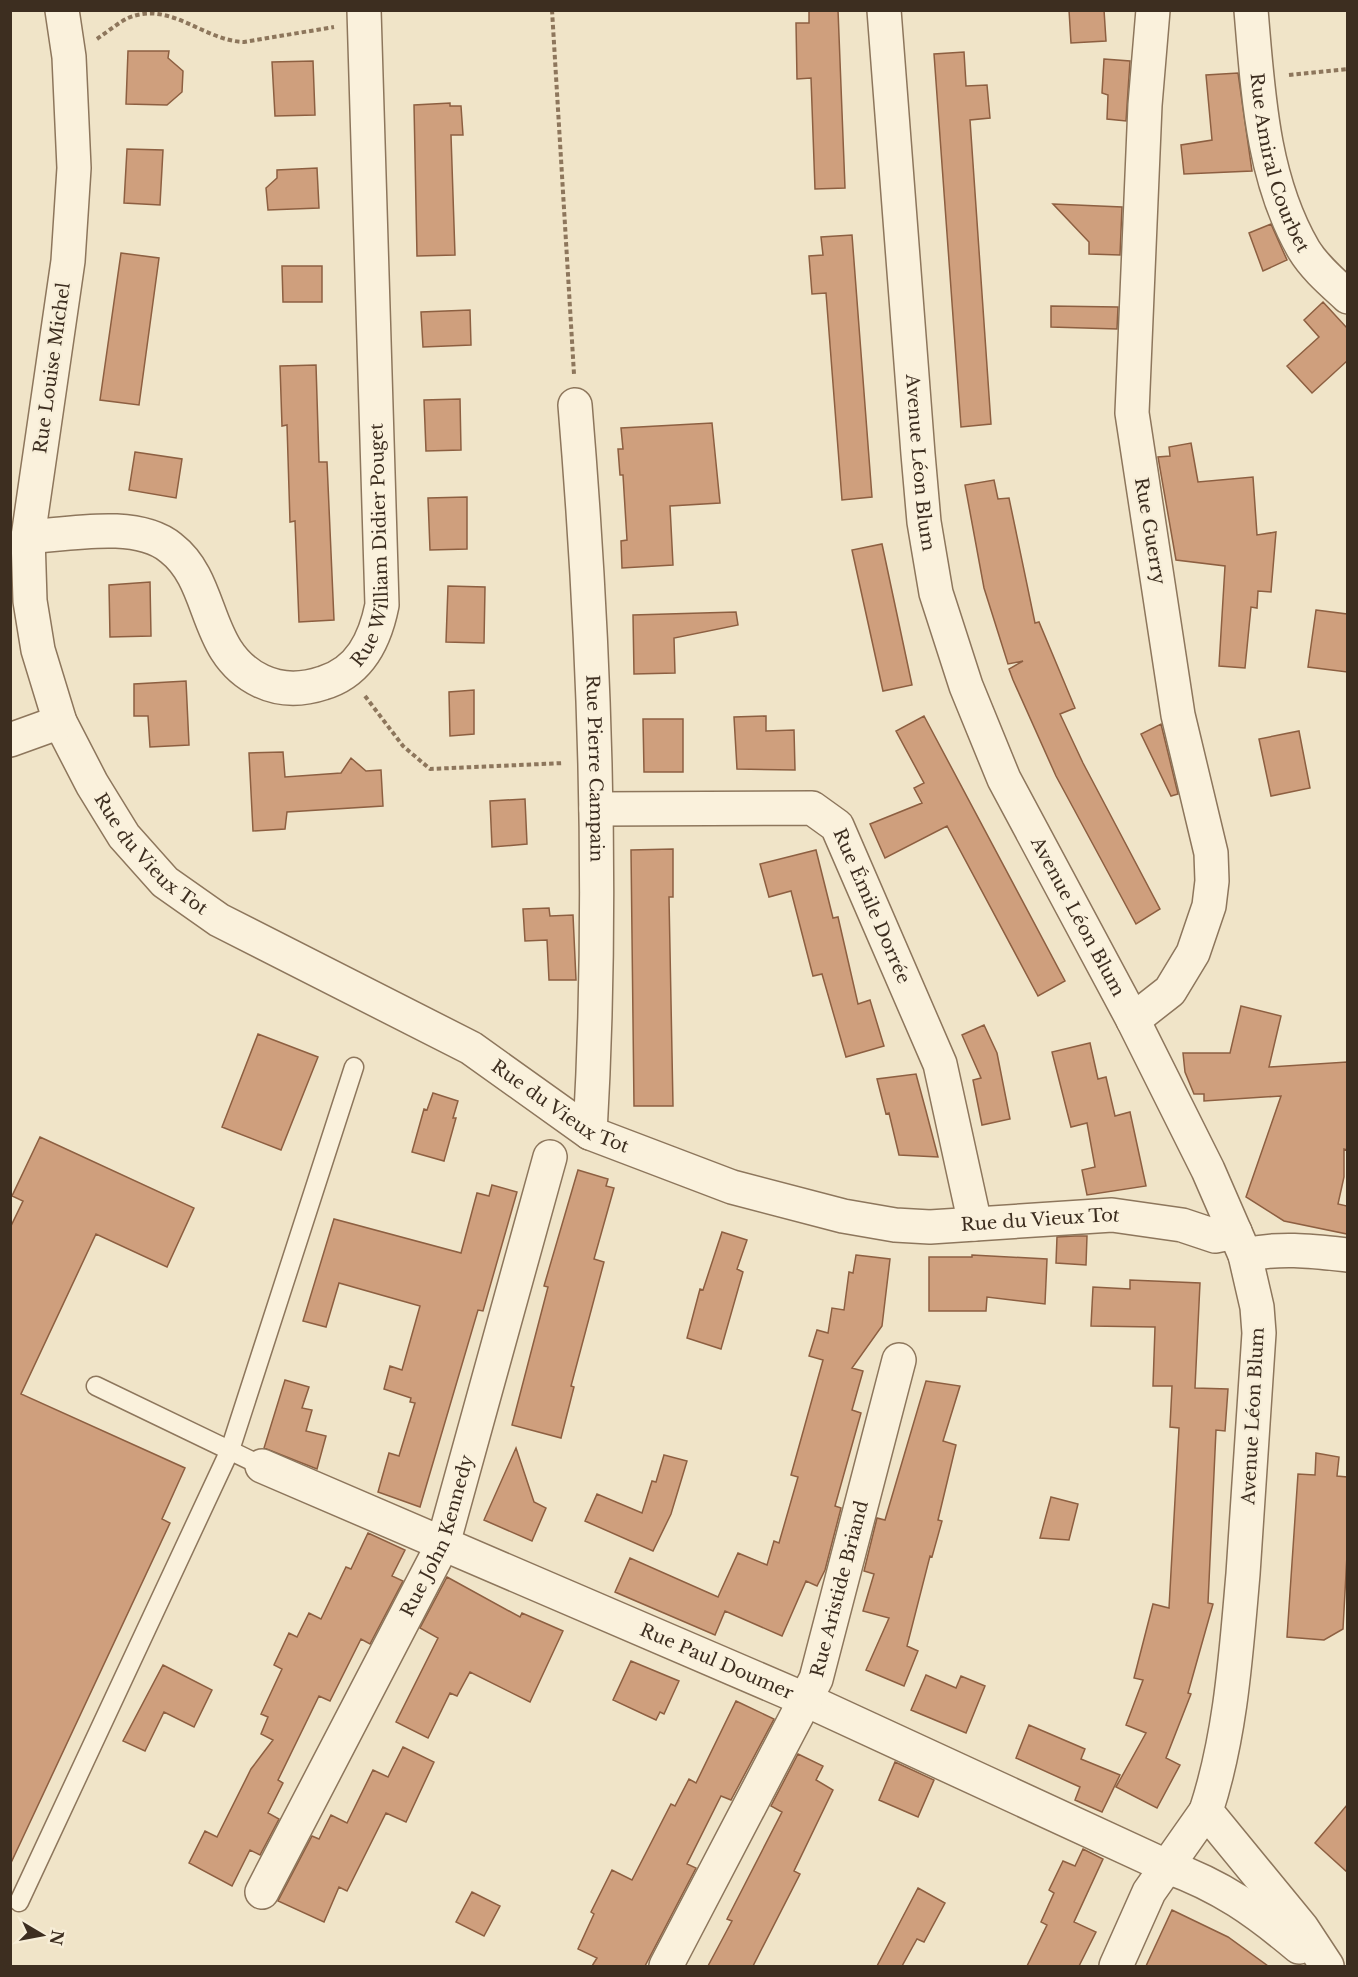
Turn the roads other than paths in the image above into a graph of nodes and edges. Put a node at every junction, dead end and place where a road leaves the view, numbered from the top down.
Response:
1 (62, 10) edge
2 (884, 10) edge
3 (1153, 10) edge
4 (1251, 10) edge
5 (364, 11) edge
6 (1347, 297) edge
7 (575, 405) road end
8 (28, 537) junction
9 (60, 722) junction
10 (10, 740) edge
11 (596, 810) junction
12 (1133, 1020) junction
13 (354, 1067) dead end
14 (590, 1132) junction
15 (550, 1157) dead end
16 (975, 1224) junction
17 (1240, 1244) junction
18 (1347, 1255) edge
19 (899, 1360) dead end
20 (96, 1386) dead end
21 (230, 1450) junction
22 (262, 1466) joint
23 (443, 1544) junction
24 (804, 1699) junction
25 (1206, 1811) junction
26 (1168, 1867) junction
27 (262, 1892) dead end
28 (19, 1902) dead end
29 (666, 1966) edge
30 (1116, 1966) edge
31 (1324, 1966) edge

1 - 8 street, Rue Louise Michel
2 - 12 street, Avenue Léon Blum
3 - 12 street, Rue Guerry
4 - 6 street, Rue Amiral Courbet
5 - 8 street, Rue William Didier Pouget
7 - 11 street, Rue Pierre Campain
8 - 9 street, Rue Louise Michel
9 - 10 street
9 - 14 street, Rue du Vieux Tot
11 - 14 street, Rue Pierre Campain
11 - 16 street, Rue Émile Dorrée
12 - 17 street, Avenue Léon Blum
13 - 21 lane
14 - 16 street, Rue du Vieux Tot
15 - 23 street, Rue John Kennedy
16 - 17 street, Rue du Vieux Tot
17 - 18 street, Rue du Vieux Tot
17 - 25 street, Avenue Léon Blum
19 - 24 street, Rue Aristide Briand
20 - 21 lane
21 - 22 lane
21 - 28 lane
22 - 23 street, Rue Paul Doumer
23 - 24 street, Rue Paul Doumer
23 - 27 street, Rue John Kennedy
24 - 26 street, Rue Paul Doumer
24 - 29 street, Rue Aristide Briand
25 - 26 street, Avenue Léon Blum
25 - 31 street
26 - 30 street, Avenue Léon Blum
26 - 31 street, Rue Paul Doumer

